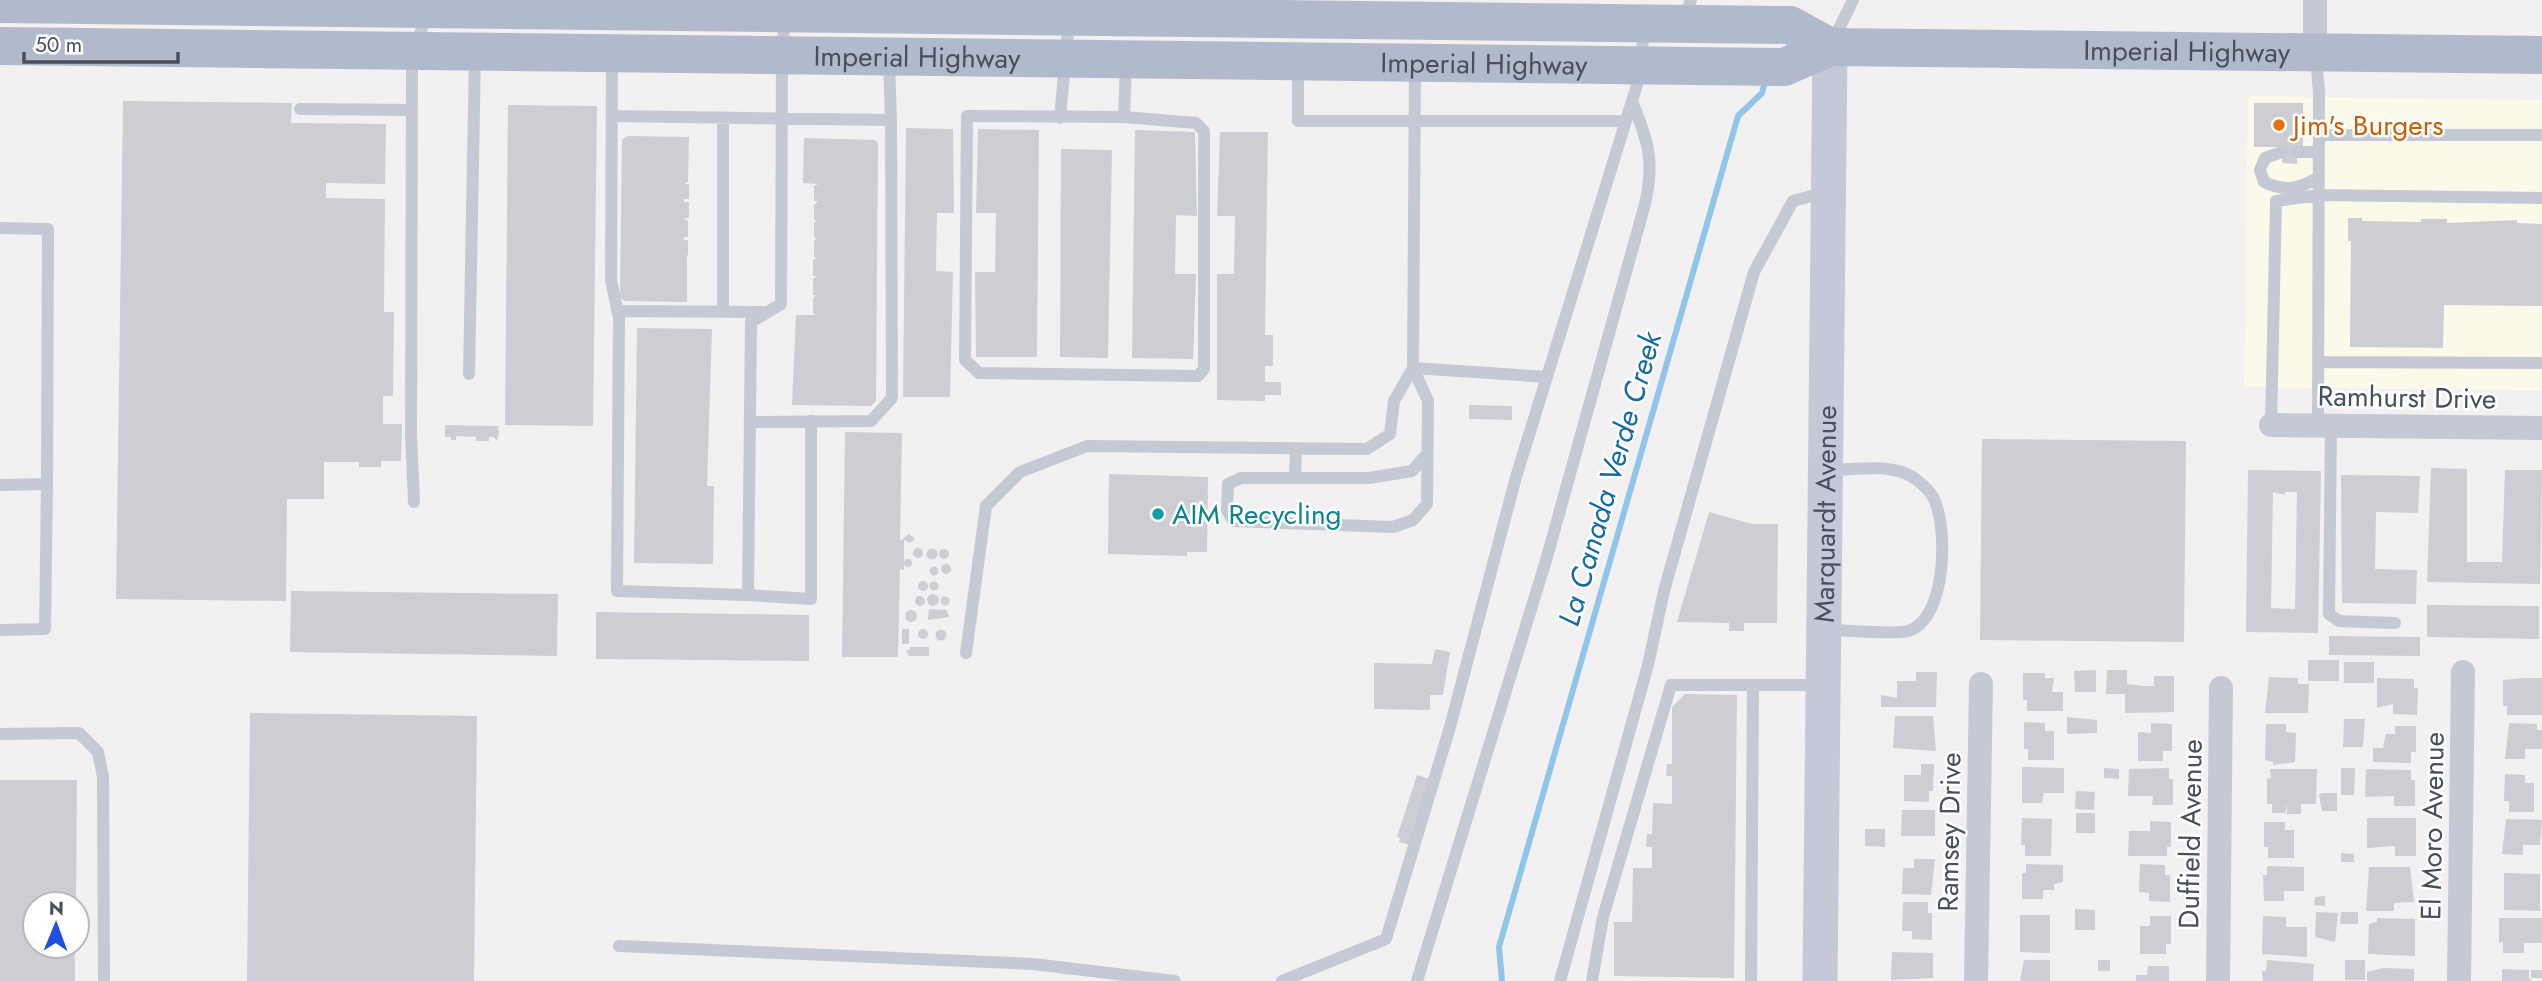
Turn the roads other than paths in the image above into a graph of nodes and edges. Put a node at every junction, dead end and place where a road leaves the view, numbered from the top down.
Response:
1 (1853, 0) edge
2 (2315, 0) edge
3 (165, 3) edge
4 (0, 4) edge
5 (429, 9) junction
6 (785, 13) junction
7 (0, 14) edge
8 (1069, 16) junction
9 (1693, 16) edge
10 (1643, 23) junction
11 (0, 46) edge
12 (1822, 47) junction
13 (414, 50) junction
14 (475, 51) junction
15 (2315, 51) junction
16 (612, 53) junction
17 (782, 55) junction
18 (2542, 55) edge
19 (889, 56) junction
20 (1065, 58) junction
21 (1126, 59) junction
22 (1297, 61) junction
23 (1415, 62) junction
24 (1642, 65) junction
25 (1632, 101) junction
26 (300, 109) dead end
27 (412, 110) junction
28 (612, 116) junction
29 (1124, 117) junction
30 (723, 118) junction
31 (1060, 118) junction
32 (782, 119) junction
33 (891, 120) junction
34 (1414, 120) junction
35 (1626, 121) junction
36 (2319, 135) junction
37 (2542, 135) edge
38 (2282, 152) dead end
39 (2297, 152) dead end
40 (2319, 152) junction
41 (2319, 177) junction
42 (1829, 191) junction
43 (2319, 195) junction
44 (2542, 198) edge
45 (0, 228) edge
46 (617, 310) junction
47 (723, 312) junction
48 (767, 312) junction
49 (2318, 362) junction
50 (2542, 363) edge
51 (1413, 368) junction
52 (469, 374) dead end
53 (1547, 377) junction
54 (811, 421) junction
55 (750, 422) junction
56 (2271, 425) joint
57 (2324, 426) junction
58 (2542, 428) edge
59 (1296, 449) junction
60 (1427, 454) junction
61 (1826, 470) junction
62 (1295, 478) junction
63 (47, 484) junction
64 (0, 485) edge
65 (414, 502) dead end
66 (748, 595) junction
67 (2395, 623) dead end
68 (0, 630) edge
69 (1824, 630) junction
70 (966, 653) dead end
71 (2463, 671) dead end
72 (1981, 684) dead end
73 (1753, 685) junction
74 (1823, 685) junction
75 (2221, 688) dead end
76 (0, 734) edge
77 (619, 946) dead end
78 (104, 981) edge
79 (1175, 981) edge
80 (1282, 981) edge
81 (1417, 981) edge
82 (1560, 981) edge
83 (1592, 981) edge
84 (1751, 981) edge
85 (1819, 981) edge
86 (1976, 981) edge
87 (2218, 981) edge
88 (2459, 981) edge

1 - 12 lane
2 - 15 street
3 - 4 main road, Imperial Highway
3 - 5 main road, Imperial Highway
4 - 7 lane
5 - 6 main road, Imperial Highway
5 - 13 lane
6 - 8 main road, Imperial Highway
6 - 17 lane
8 - 10 main road, Imperial Highway
8 - 20 lane
9 - 10 main road, Imperial Highway
9 - 12 main road, Imperial Highway
10 - 24 lane
11 - 13 main road, Imperial Highway
12 - 15 main road, Imperial Highway
12 - 24 main road, Imperial Highway
12 - 42 street, Marquardt Avenue
13 - 14 main road, Imperial Highway
13 - 27 lane
14 - 16 main road, Imperial Highway
14 - 52 lane
15 - 18 main road, Imperial Highway
15 - 36 lane
16 - 17 main road, Imperial Highway
16 - 28 lane
17 - 19 main road, Imperial Highway
17 - 32 lane
19 - 20 main road, Imperial Highway
19 - 33 lane
20 - 21 main road, Imperial Highway
20 - 31 lane
21 - 22 main road, Imperial Highway
21 - 29 lane
22 - 23 main road, Imperial Highway
22 - 34 lane
23 - 24 main road, Imperial Highway
23 - 34 lane
24 - 25 lane
25 - 35 lane
25 - 81 lane
26 - 27 lane
27 - 65 lane
28 - 30 lane
28 - 46 lane
29 - 31 lane
29 - 31 lane
30 - 32 lane
30 - 47 lane
32 - 33 lane
32 - 48 lane
33 - 54 lane
34 - 35 lane
34 - 51 lane
35 - 53 lane
36 - 37 lane
36 - 40 lane
38 - 41 lane
39 - 40 lane
40 - 41 lane
41 - 43 lane
42 - 61 street, Marquardt Avenue
42 - 82 lane
43 - 44 lane
43 - 49 lane
43 - 56 lane
45 - 63 lane
46 - 47 lane
46 - 66 lane
47 - 48 lane
48 - 55 lane
49 - 50 lane
49 - 57 lane
51 - 53 lane
51 - 59 lane
51 - 60 lane
53 - 80 lane
54 - 55 lane
54 - 66 lane
55 - 66 lane
56 - 57 street, Ramhurst Drive
57 - 58 street, Ramhurst Drive
57 - 67 lane
59 - 62 lane
59 - 70 lane
60 - 62 lane
60 - 62 lane
61 - 69 street, Marquardt Avenue
61 - 69 lane
63 - 64 lane
63 - 68 lane
69 - 74 street, Marquardt Avenue
71 - 88 street, El Moro Avenue
72 - 86 street, Ramsey Drive
73 - 74 lane
73 - 83 lane
73 - 84 lane
74 - 85 street, Marquardt Avenue
75 - 87 street, Duffield Avenue
76 - 78 lane
77 - 79 lane

